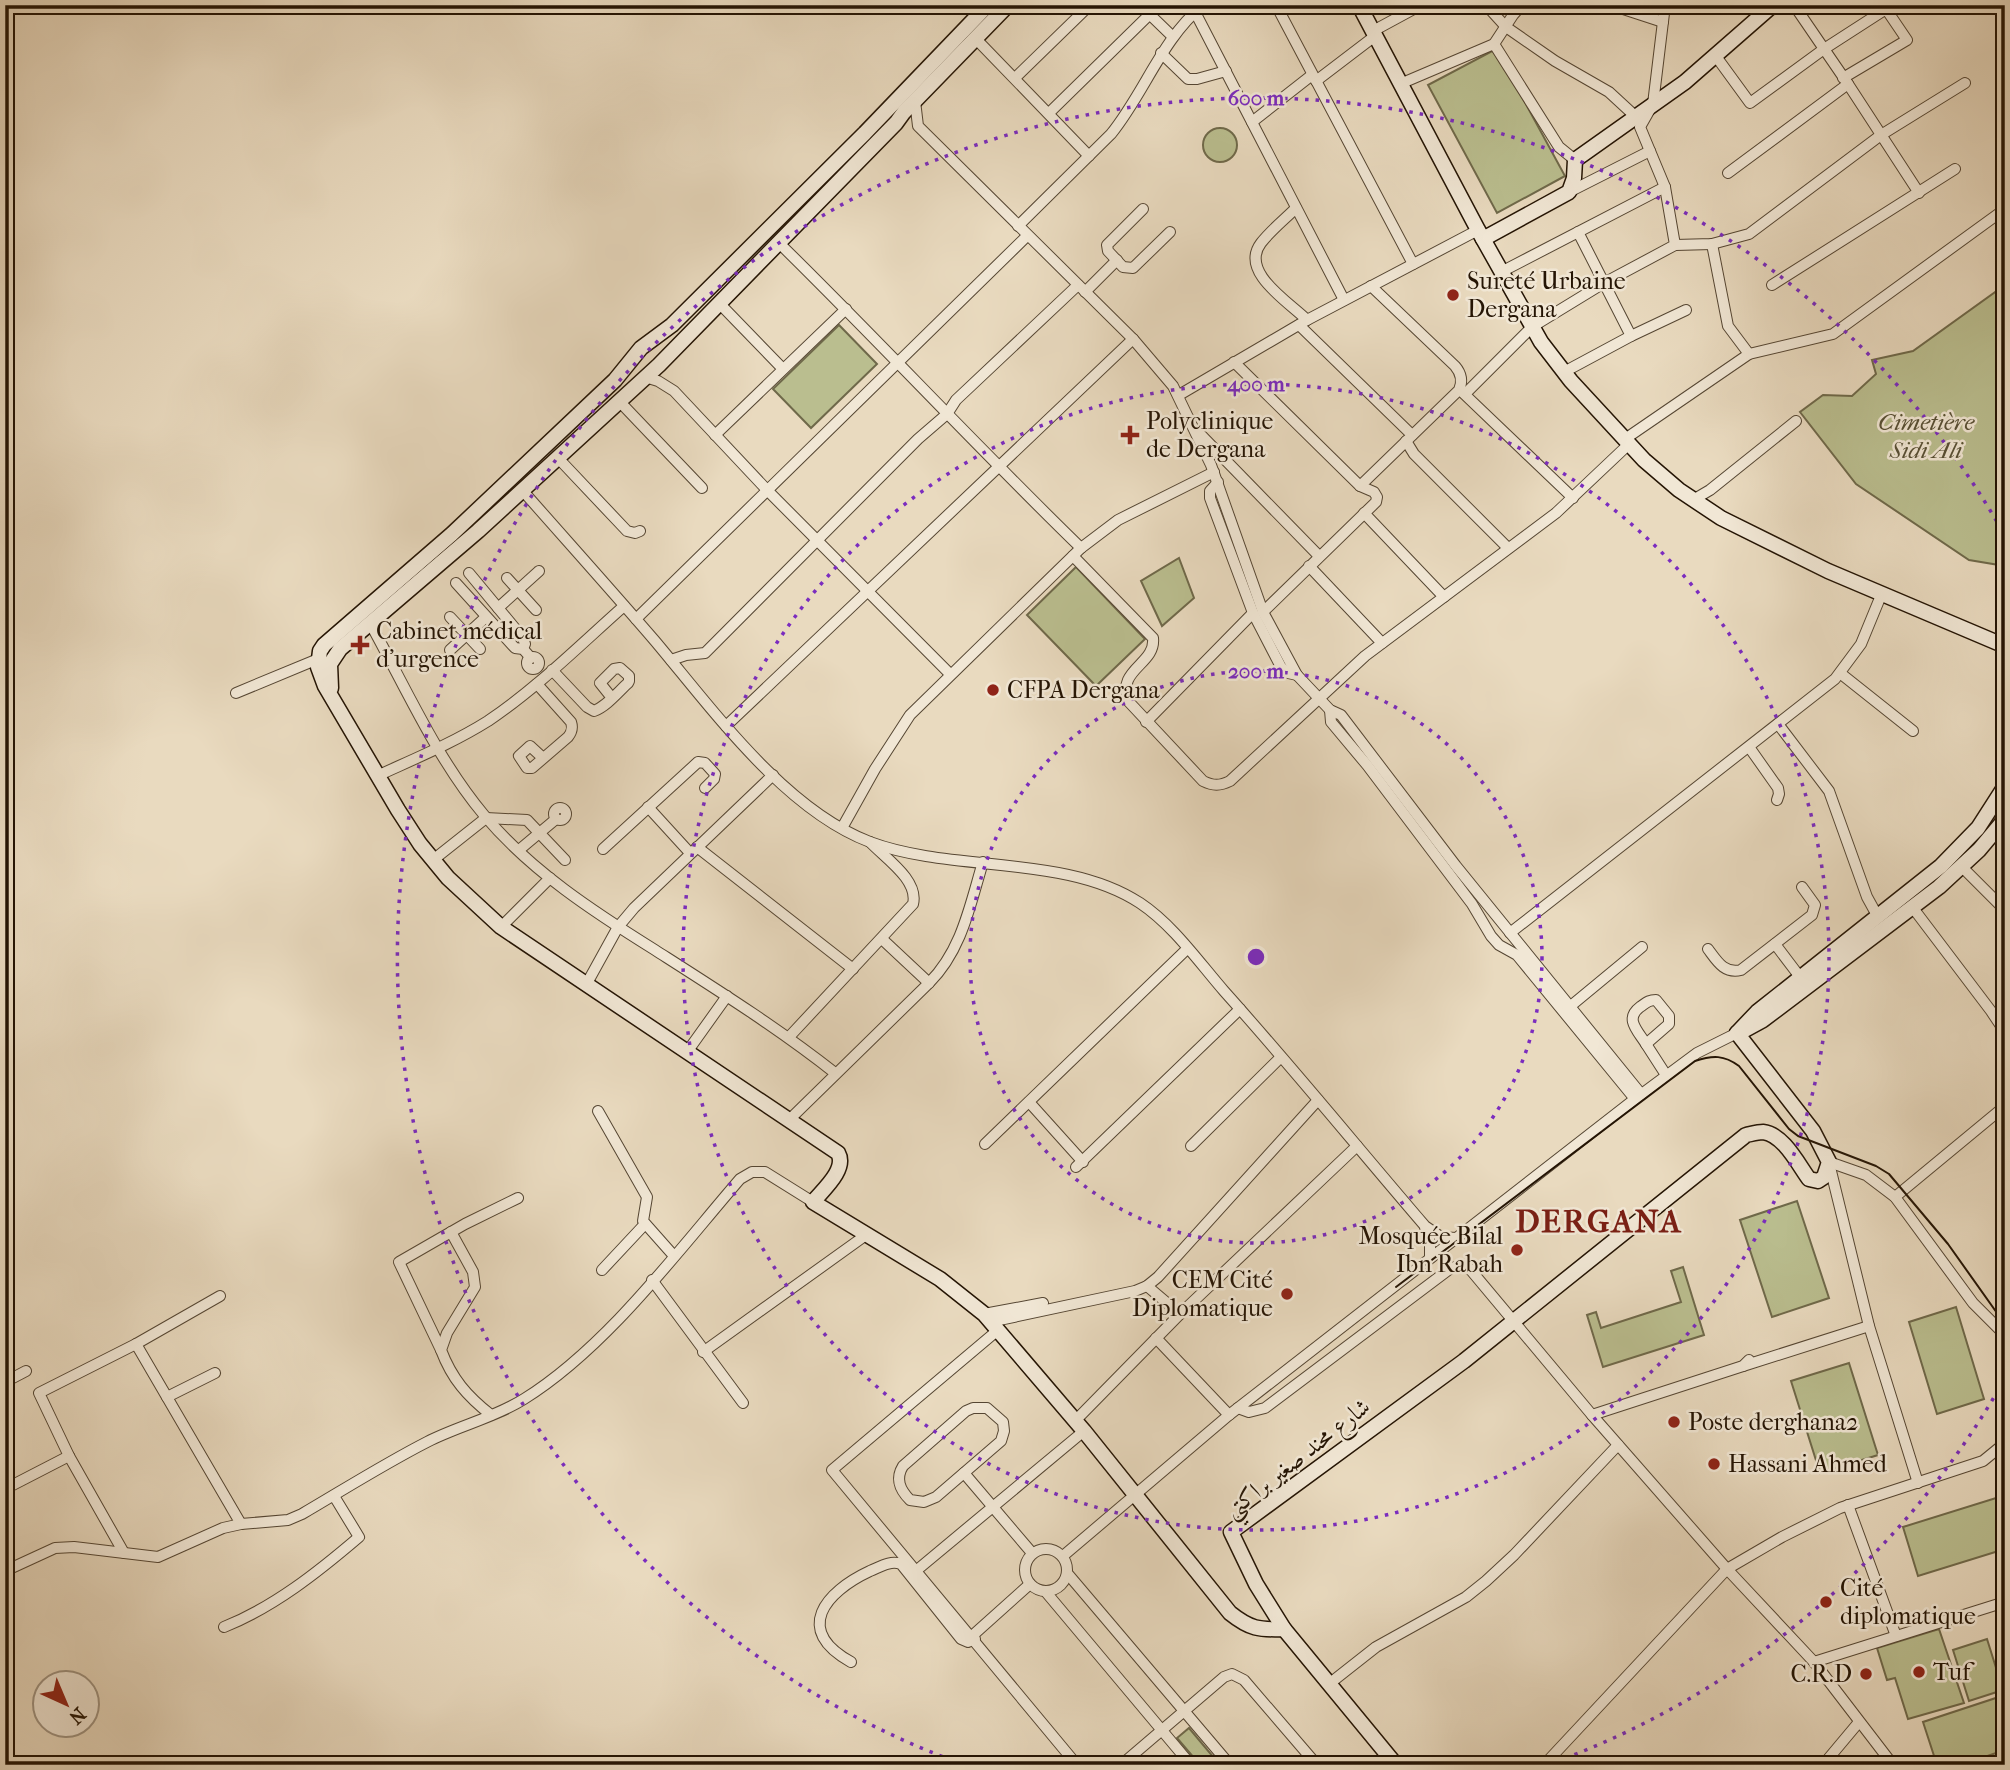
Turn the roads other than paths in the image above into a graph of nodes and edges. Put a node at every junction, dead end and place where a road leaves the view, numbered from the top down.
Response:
1 (988, 5) edge
2 (1008, 5) edge
3 (1090, 5) edge
4 (1140, 5) edge
5 (1276, 5) edge
6 (1359, 5) edge
7 (1421, 5) edge
8 (1486, 5) edge
9 (1522, 5) edge
10 (1611, 5) edge
11 (1665, 5) edge
12 (1773, 5) edge
13 (1794, 5) edge
14 (1199, 9) edge
15 (1149, 15) junction
16 (1663, 22) junction
17 (1506, 27) junction
18 (1374, 34) junction
19 (1172, 36) junction
20 (976, 39) junction
21 (1494, 44) junction
22 (1824, 49) junction
23 (1161, 53) junction
24 (1715, 55) junction
25 (1226, 71) junction
26 (1015, 78) junction
27 (1314, 78) junction
28 (1845, 81) junction
29 (1965, 83) dead end
30 (1400, 84) junction
31 (915, 101) junction
32 (1653, 104) junction
33 (1049, 113) junction
34 (1635, 116) junction
35 (1252, 122) junction
36 (896, 123) junction
37 (918, 126) junction
38 (1881, 135) junction
39 (1650, 152) junction
40 (1089, 156) junction
41 (1575, 160) junction
42 (1955, 169) dead end
43 (1728, 173) dead end
44 (1665, 187) junction
45 (1569, 192) junction
46 (1919, 192) junction
47 (1297, 208) junction
48 (1143, 209) dead end
49 (2005, 209) edge
50 (1018, 226) junction
51 (1170, 232) dead end
52 (1578, 232) junction
53 (1480, 235) junction
54 (1027, 236) junction
55 (779, 243) junction
56 (1712, 244) junction
57 (1675, 245) junction
58 (1116, 260) junction
59 (1413, 264) junction
60 (1501, 272) junction
61 (1604, 283) junction
62 (1772, 285) dead end
63 (1371, 286) junction
64 (1081, 288) junction
65 (1344, 300) junction
66 (719, 303) junction
67 (846, 309) junction
68 (1686, 310) dead end
69 (1303, 322) junction
70 (1532, 327) junction
71 (1632, 336) junction
72 (1133, 339) junction
73 (646, 344) junction
74 (1749, 354) junction
75 (631, 359) junction
76 (663, 360) junction
77 (897, 362) junction
78 (1234, 362) junction
79 (783, 369) junction
80 (1563, 372) junction
81 (646, 376) junction
82 (1462, 392) junction
83 (1179, 395) junction
84 (619, 401) junction
85 (947, 414) junction
86 (1796, 421) dead end
87 (1195, 430) junction
88 (715, 435) junction
89 (1409, 438) junction
90 (1627, 442) junction
91 (558, 458) junction
92 (998, 467) junction
93 (1216, 477) junction
94 (1360, 486) junction
95 (702, 488) dead end
96 (767, 490) junction
97 (523, 491) junction
98 (1573, 498) junction
99 (1693, 500) junction
100 (1364, 513) junction
101 (640, 531) dead end
102 (817, 541) junction
103 (1508, 548) junction
104 (1077, 552) junction
105 (1318, 556) junction
106 (1309, 565) junction
107 (539, 572) dead end
108 (469, 573) dead end
109 (507, 578) dead end
110 (456, 583) dead end
111 (518, 591) junction
112 (867, 592) junction
113 (1882, 593) junction
114 (1444, 597) junction
115 (624, 606) junction
116 (498, 608) junction
117 (536, 610) dead end
118 (1258, 612) junction
119 (365, 615) junction
120 (450, 617) dead end
121 (486, 617) junction
122 (636, 620) junction
123 (467, 635) junction
124 (1382, 642) junction
125 (2005, 646) edge
126 (480, 649) dead end
127 (523, 649) junction
128 (450, 650) dead end
129 (318, 659) junction
130 (671, 660) junction
131 (1840, 673) junction
132 (950, 674) junction
133 (545, 677) junction
134 (236, 693) dead end
135 (1319, 697) junction
136 (612, 698) dead end
137 (337, 706) junction
138 (1330, 710) junction
139 (1146, 722) junction
140 (1778, 724) junction
141 (726, 726) junction
142 (1913, 731) dead end
143 (438, 747) junction
144 (1749, 747) junction
145 (543, 758) dead end
146 (773, 775) junction
147 (377, 776) junction
148 (2005, 786) edge
149 (705, 788) dead end
150 (1777, 800) dead end
151 (648, 807) junction
152 (486, 817) junction
153 (556, 819) dead end
154 (2005, 819) edge
155 (842, 828) junction
156 (540, 832) junction
157 (869, 842) junction
158 (603, 849) dead end
159 (519, 850) junction
160 (693, 850) junction
161 (433, 860) junction
162 (565, 860) dead end
163 (983, 862) junction
164 (1961, 866) junction
165 (550, 878) junction
166 (1802, 887) dead end
167 (1913, 908) junction
168 (2005, 910) edge
169 (1888, 914) junction
170 (501, 927) junction
171 (618, 927) junction
172 (1511, 933) junction
173 (882, 939) junction
174 (1492, 939) junction
175 (1775, 944) junction
176 (1505, 947) junction
177 (1643, 947) dead end
178 (1187, 948) junction
179 (1708, 949) dead end
180 (853, 969) junction
181 (1800, 977) junction
182 (929, 983) junction
183 (586, 985) junction
184 (727, 996) junction
185 (1240, 1009) junction
186 (1567, 1009) junction
187 (1737, 1033) junction
188 (789, 1037) junction
189 (2005, 1041) edge
190 (1646, 1044) junction
191 (687, 1052) junction
192 (1281, 1057) junction
193 (835, 1073) junction
194 (1666, 1075) junction
195 (1638, 1096) junction
196 (1318, 1100) junction
197 (1029, 1102) junction
198 (2005, 1106) edge
199 (598, 1111) dead end
200 (790, 1119) junction
201 (985, 1144) dead end
202 (1191, 1146) dead end
203 (1357, 1146) junction
204 (1829, 1163) junction
205 (1895, 1197) junction
206 (518, 1198) dead end
207 (813, 1202) junction
208 (645, 1224) junction
209 (1425, 1226) junction
210 (450, 1232) junction
211 (866, 1235) junction
212 (1456, 1238) junction
213 (674, 1255) junction
214 (1430, 1258) junction
215 (602, 1270) dead end
216 (652, 1280) junction
217 (1147, 1286) junction
218 (220, 1296) dead end
219 (1043, 1303) dead end
220 (1180, 1314) junction
221 (1351, 1320) junction
222 (991, 1322) junction
223 (1514, 1322) junction
224 (1869, 1326) junction
225 (1362, 1335) junction
226 (2005, 1335) edge
227 (1156, 1338) junction
228 (135, 1344) junction
229 (441, 1350) junction
230 (703, 1352) junction
231 (26, 1371) dead end
232 (215, 1373) dead end
233 (5, 1382) edge
234 (167, 1397) junction
235 (743, 1403) dead end
236 (1233, 1412) junction
237 (491, 1415) junction
238 (1592, 1415) junction
239 (1079, 1426) junction
240 (1618, 1445) junction
241 (2002, 1448) edge
242 (69, 1456) junction
243 (964, 1473) junction
244 (1918, 1483) junction
245 (5, 1489) edge
246 (334, 1496) junction
247 (1136, 1496) junction
248 (1848, 1506) junction
249 (992, 1507) junction
250 (241, 1524) junction
251 (124, 1553) junction
252 (1032, 1553) junction
253 (1063, 1556) junction
254 (1727, 1569) junction
255 (917, 1570) junction
256 (5, 1571) edge
257 (1067, 1573) junction
258 (1030, 1584) junction
259 (1045, 1591) junction
260 (2005, 1602) edge
261 (224, 1627) dead end
262 (1284, 1629) junction
263 (1896, 1636) junction
264 (973, 1637) junction
265 (851, 1662) dead end
266 (1814, 1662) junction
267 (1329, 1684) junction
268 (1184, 1711) junction
269 (1859, 1722) junction
270 (1162, 1730) junction
271 (1077, 1765) edge
272 (1121, 1765) edge
273 (1191, 1765) edge
274 (1230, 1765) edge
275 (1317, 1765) edge
276 (1396, 1765) edge
277 (1544, 1765) edge
278 (1823, 1765) edge
279 (1893, 1765) edge

1 - 73 street
2 - 20 street
3 - 26 street
4 - 15 street
5 - 27 street
6 - 18 street
7 - 18 street
8 - 17 street
9 - 17 street
10 - 16 street
11 - 16 street
12 - 24 street
13 - 22 street
14 - 19 street
14 - 25 street
15 - 19 street
15 - 33 street
16 - 32 street
17 - 21 street
17 - 34 street
18 - 27 street
18 - 30 street
19 - 23 street
20 - 26 street
20 - 31 street
21 - 30 street
21 - 41 street
22 - 24 street
22 - 28 street
22 - 28 street
23 - 25 street
23 - 40 street
24 - 32 street
25 - 35 street
26 - 33 street
27 - 35 street
27 - 59 street
28 - 38 street
28 - 43 street
29 - 38 street
30 - 53 street
31 - 36 street
31 - 37 street
32 - 34 street
32 - 39 street
33 - 40 street
34 - 41 street
35 - 47 street
36 - 37 street
36 - 55 street
37 - 50 street
38 - 46 street
38 - 56 street
39 - 44 street
39 - 45 street
40 - 50 street
41 - 45 street
42 - 46 street
44 - 52 street
44 - 57 street
45 - 53 street
46 - 62 street
47 - 65 street
47 - 69 street
48 - 58 street
49 - 74 street
50 - 54 street
51 - 58 street
52 - 60 street
52 - 61 street
53 - 59 street
53 - 60 street
54 - 64 street
54 - 77 street
55 - 66 street
55 - 67 street
56 - 57 street
56 - 74 street
57 - 61 street
58 - 64 street
59 - 63 street
60 - 70 street
61 - 70 street
61 - 71 street
63 - 65 street
63 - 82 street
64 - 72 street
64 - 85 street
65 - 69 street
66 - 76 street
66 - 79 street
67 - 77 street
67 - 79 street
68 - 71 street
69 - 78 street
69 - 89 street
70 - 80 street
70 - 82 street
71 - 80 street
72 - 83 street
72 - 92 street
73 - 75 street
73 - 76 street
74 - 90 street
75 - 81 street
75 - 119 street
76 - 81 street
77 - 85 street
77 - 96 street
78 - 83 street
78 - 94 street
79 - 88 street
80 - 90 street
81 - 84 street
81 - 88 street
82 - 89 street
82 - 98 street
83 - 87 street
84 - 91 street
84 - 95 street
85 - 92 street
85 - 102 street
86 - 99 street
87 - 93 street
87 - 105 street
88 - 96 street
89 - 94 street
89 - 103 street
90 - 98 street
90 - 99 street
91 - 97 street
91 - 101 street
92 - 104 street
92 - 112 street
93 - 104 street
93 - 118 street
94 - 100 street
96 - 102 street
96 - 122 street
97 - 115 street
97 - 119 street
98 - 103 street
99 - 113 street
100 - 105 street
100 - 114 street
102 - 112 street
102 - 130 street
103 - 114 street
104 - 132 street
104 - 139 street
105 - 106 street
106 - 118 street
106 - 124 street
107 - 111 street
108 - 116 street
109 - 111 street
110 - 121 street
111 - 116 street
111 - 117 street
112 - 132 street
112 - 141 street
113 - 125 street
113 - 131 street
114 - 124 street
115 - 122 street
115 - 133 street
116 - 127 street
118 - 135 street
118 - 139 street
119 - 129 street
119 - 137 street
119 - 143 street
120 - 123 street
121 - 123 street
121 - 127 street
122 - 130 street
123 - 126 street
123 - 128 street
124 - 135 street
127 - 133 street
129 - 134 street
129 - 137 street
130 - 141 street
131 - 140 street
131 - 142 street
132 - 155 street
133 - 136 street
133 - 143 street
133 - 145 street
135 - 138 street
135 - 139 street
137 - 147 street
138 - 172 street
138 - 174 street
140 - 144 street
140 - 169 street
141 - 146 street
143 - 147 street
143 - 152 street
144 - 150 street
144 - 172 street
146 - 155 street
146 - 160 street
147 - 161 street
148 - 169 street
149 - 151 street
151 - 158 street
151 - 160 street
152 - 156 street
152 - 159 street
152 - 161 street
153 - 156 street
154 - 164 street
155 - 157 street
156 - 159 street
156 - 162 street
157 - 163 street
157 - 173 street
159 - 165 street
160 - 171 street
160 - 180 street
161 - 170 street
163 - 178 street
163 - 182 street
164 - 167 street
164 - 168 street
165 - 170 street
165 - 171 street
166 - 175 street
167 - 169 street
167 - 189 street
169 - 181 street
169 - 187 street
170 - 183 street
171 - 183 street
171 - 184 street
172 - 174 street
172 - 176 street
172 - 186 street
173 - 180 street
173 - 182 street
174 - 176 street
175 - 179 street
175 - 181 street
176 - 186 street
177 - 186 street
178 - 185 street
178 - 197 street
180 - 188 street
181 - 187 street
182 - 193 street
183 - 191 street
184 - 188 street
184 - 191 street
185 - 192 street
185 - 197 street
186 - 195 street
187 - 194 street
187 - 204 street
188 - 193 street
190 - 190 street
190 - 194 street
191 - 200 street
192 - 196 street
192 - 202 street
193 - 200 street
194 - 195 street
195 - 212 street
196 - 203 street
196 - 217 street
197 - 201 street
198 - 205 street
199 - 208 street
200 - 207 street
203 - 209 street
203 - 220 street
204 - 205 street
204 - 223 street
204 - 224 street
205 - 226 street
206 - 210 street
207 - 211 street
207 - 213 street
208 - 213 street
208 - 215 street
209 - 212 street
209 - 214 street
210 - 229 street
210 - 229 street
211 - 222 street
211 - 230 street
212 - 214 street
213 - 216 street
214 - 221 street
216 - 230 street
216 - 237 street
217 - 220 street
217 - 222 street
218 - 228 street
219 - 222 street
220 - 227 street
221 - 225 street
221 - 236 street
222 - 239 street
222 - 255 street
223 - 225 street
223 - 238 street
223 - 262 street, شارع محند صغير براكتي
224 - 238 street
224 - 244 street
225 - 236 street
227 - 236 street
227 - 239 street
228 - 234 street
228 - 242 street
229 - 237 street
230 - 235 street
231 - 233 street
232 - 234 street
234 - 250 street
236 - 247 street
237 - 246 street
238 - 240 street
239 - 247 street
239 - 249 street
240 - 254 street
240 - 267 street
241 - 244 street
242 - 245 street
242 - 251 street
243 - 243 street
243 - 249 street
244 - 248 street
246 - 250 street
246 - 261 street
247 - 253 street
247 - 262 street
248 - 254 street
248 - 263 street
249 - 252 street
249 - 255 street
250 - 251 street
251 - 256 street
252 - 253 street
252 - 258 street
253 - 257 street
254 - 266 street
254 - 277 street
255 - 264 street
257 - 259 street
257 - 268 street
258 - 259 street
258 - 264 street
259 - 270 street
260 - 263 street
262 - 267 street, شارع محند صغير براكتي
263 - 266 street
264 - 265 street
264 - 271 street
266 - 269 street
267 - 276 street, شارع محند صغير براكتي
268 - 270 street
268 - 274 street
268 - 275 street
269 - 278 street
269 - 279 street
270 - 272 street
270 - 273 street

